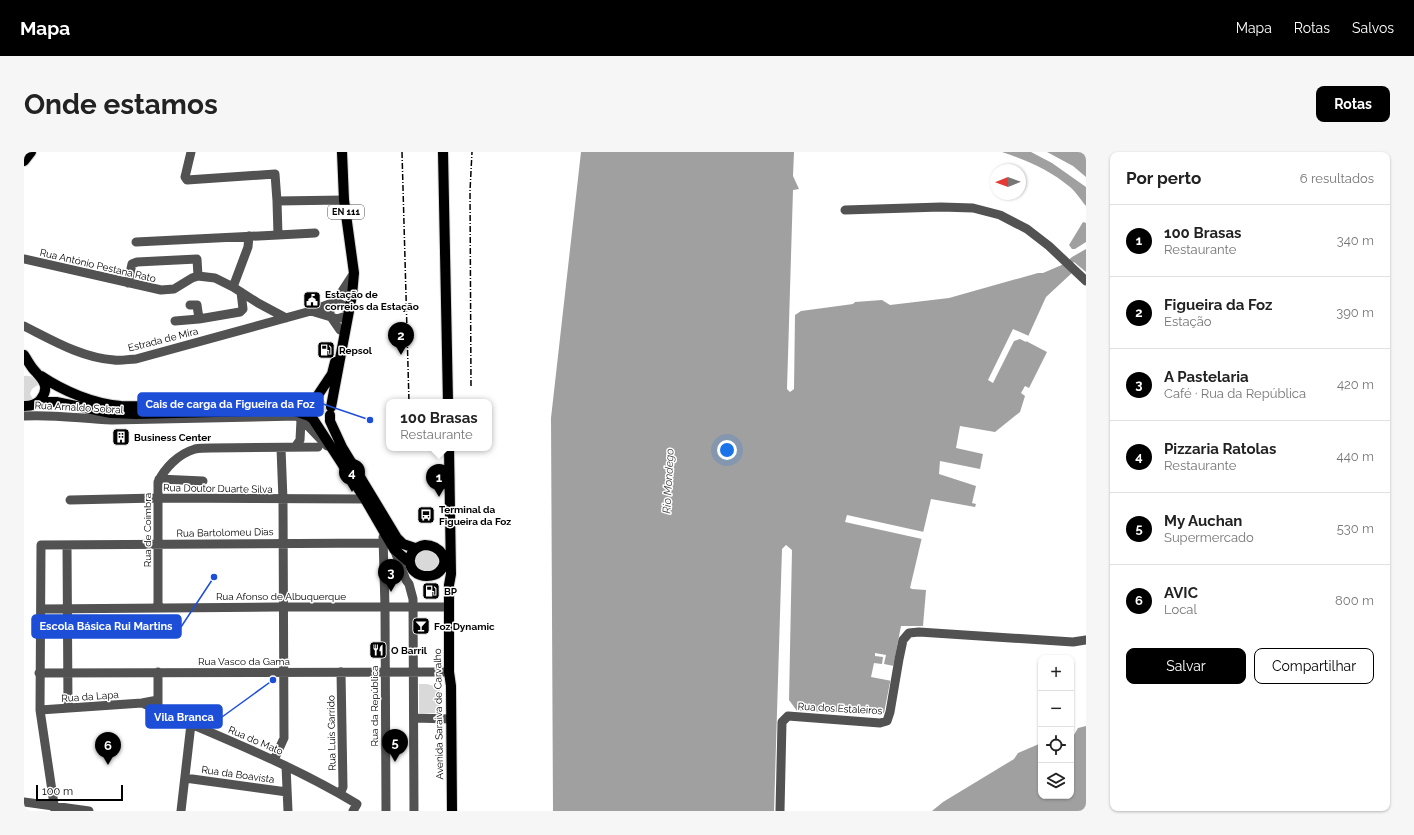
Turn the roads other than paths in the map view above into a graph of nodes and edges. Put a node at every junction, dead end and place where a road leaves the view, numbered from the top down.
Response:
1 (27, 152) edge
2 (31, 152) edge
3 (191, 152) edge
4 (342, 152) edge
5 (443, 152) edge
6 (450, 152) edge
7 (24, 160) edge
8 (344, 200) junction
9 (277, 202) junction
10 (845, 210) dead end
11 (314, 233) dead end
12 (249, 236) junction
13 (278, 236) junction
14 (136, 242) dead end
15 (24, 259) edge
16 (354, 273) junction
17 (198, 276) junction
18 (1084, 280) edge
19 (128, 283) junction
20 (237, 290) junction
21 (332, 303) junction
22 (190, 305) dead end
23 (311, 311) junction
24 (346, 313) junction
25 (331, 317) junction
26 (286, 318) junction
27 (199, 319) junction
28 (175, 321) dead end
29 (24, 326) edge
30 (340, 330) junction
31 (447, 334) junction
32 (24, 356) edge
33 (24, 370) edge
34 (38, 374) junction
35 (318, 395) junction
36 (444, 399) edge
37 (448, 399) edge
38 (308, 400) junction
39 (39, 402) junction
40 (24, 411) edge
41 (331, 411) junction
42 (308, 418) junction
43 (318, 447) dead end
44 (281, 448) junction
45 (296, 448) junction
46 (449, 451) edge
47 (159, 479) junction
48 (203, 481) dead end
49 (157, 498) junction
50 (365, 499) junction
51 (70, 500) dead end
52 (283, 500) junction
53 (383, 530) junction
54 (450, 534) junction
55 (283, 543) junction
56 (383, 543) junction
57 (158, 544) junction
58 (67, 545) junction
59 (434, 547) junction
60 (415, 548) junction
61 (394, 549) junction
62 (444, 559) junction
63 (413, 569) junction
64 (437, 574) junction
65 (408, 584) junction
66 (449, 585) junction
67 (413, 603) junction
68 (283, 607) junction
69 (385, 607) junction
70 (449, 607) junction
71 (158, 608) junction
72 (41, 609) junction
73 (67, 609) junction
74 (1086, 640) edge
75 (283, 671) junction
76 (158, 672) junction
77 (341, 672) junction
78 (385, 672) junction
79 (413, 672) junction
80 (449, 672) junction
81 (39, 673) junction
82 (68, 673) junction
83 (158, 700) junction
84 (142, 703) junction
85 (68, 708) junction
86 (40, 710) junction
87 (158, 710) junction
88 (414, 718) junction
89 (451, 719) junction
90 (191, 724) junction
91 (274, 760) junction
92 (286, 766) junction
93 (185, 778) junction
94 (287, 792) junction
95 (340, 794) junction
96 (24, 802) edge
97 (55, 808) edge
98 (355, 808) edge
99 (89, 811) edge
100 (181, 811) edge
101 (288, 811) edge
102 (386, 811) edge
103 (414, 811) edge
104 (452, 811) edge
105 (780, 811) edge

1 - 7 main road
2 - 7 main road
3 - 9 street
4 - 8 main road, EN 111
5 - 31 main road
6 - 31 main road
8 - 9 street
8 - 16 main road, EN 111
9 - 13 street
10 - 18 street
11 - 13 street
12 - 13 street
12 - 14 street
12 - 20 street
15 - 19 street, Rua António Pestana Rato
16 - 21 street
16 - 24 main road, EN 111
17 - 19 street, Rua António Pestana Rato
17 - 19 street
17 - 20 street
20 - 26 street
20 - 27 street
21 - 23 street, Estrada de Mira
21 - 24 street
21 - 25 street
22 - 27 street
23 - 25 street
23 - 26 street, Estrada de Mira
24 - 25 street
24 - 30 main road, EN 111
24 - 41 main road, EN 111
25 - 30 street
26 - 29 street, Estrada de Mira
27 - 28 street
30 - 35 main road, EN 111
31 - 36 street
31 - 37 main road
32 - 34 main road
33 - 34 main road
34 - 38 main road
34 - 39 main road
35 - 38 main road
35 - 41 main road
38 - 42 main road
39 - 40 main road
39 - 42 main road
40 - 42 street, Rua Arnaldo Sobral
41 - 42 main road
41 - 60 main road
42 - 45 street
42 - 50 main road
43 - 45 street
44 - 45 street
44 - 47 street
44 - 52 street
46 - 54 main road, Avenida Saraiva de Carvalho
47 - 48 street
47 - 49 street, Rua de Coimbra
49 - 51 street, Rua Doutor Duarte Silva
49 - 52 street, Rua Doutor Duarte Silva
49 - 57 street, Rua de Coimbra
50 - 52 street, Rua Doutor Duarte Silva
50 - 53 main road
52 - 55 street
53 - 56 street, Rua da República
53 - 61 main road
54 - 59 main road
54 - 62 main road
54 - 66 main road, Avenida Saraiva de Carvalho
55 - 56 street, Rua Bartolomeu Dias
55 - 57 street, Rua Bartolomeu Dias
55 - 68 street
56 - 69 street, Rua da República
57 - 58 street, Rua Bartolomeu Dias
57 - 71 street, Rua de Coimbra
58 - 72 street, Rua Bartolomeu Dias
58 - 73 street
59 - 60 main road
59 - 62 main road
60 - 63 main road
61 - 63 main road
61 - 65 street
62 - 64 main road
62 - 66 main road
63 - 64 main road
63 - 65 street
63 - 67 street
64 - 66 main road
65 - 67 street
66 - 70 main road, Avenida Saraiva de Carvalho
67 - 69 street, Rua Afonso de Albuquerque
67 - 70 street, Rua Afonso de Albuquerque
67 - 79 street
68 - 69 street, Rua Afonso de Albuquerque
68 - 71 street, Rua Afonso de Albuquerque
68 - 75 street
69 - 78 street, Rua da República
70 - 80 main road, Avenida Saraiva de Carvalho
71 - 73 street, Rua Afonso de Albuquerque
72 - 73 street, Rua Afonso de Albuquerque
72 - 81 street
73 - 82 street
74 - 105 street, Rua dos Estaleiros
75 - 76 street, Rua Vasco da Gama
75 - 77 street, Rua Vasco da Gama
75 - 91 street
76 - 82 street, Rua Vasco da Gama
76 - 83 street
77 - 78 street, Rua Vasco da Gama
77 - 95 street, Rua Luís Garrido
78 - 79 street, Rua Vasco da Gama
78 - 102 street, Rua da República
79 - 80 street, Rua Vasco da Gama
79 - 88 street
80 - 89 main road, Avenida Saraiva de Carvalho
81 - 82 street, Rua Vasco da Gama
81 - 86 street
82 - 85 street
83 - 84 street, Rua da Lapa
83 - 87 street
84 - 85 street, Rua da Lapa
84 - 87 street, Rua do Mato
85 - 86 street, Rua da Lapa
86 - 97 street
87 - 90 street, Rua do Mato
88 - 89 street
88 - 103 street
89 - 104 main road, Avenida Saraiva de Carvalho
90 - 91 street, Rua do Mato
90 - 93 street
91 - 92 street, Rua do Mato
92 - 94 street
92 - 95 street, Rua do Mato
93 - 94 street, Rua da Boavista
93 - 100 street
94 - 101 street
95 - 98 street, Rua do Mato
96 - 97 street
97 - 99 street

